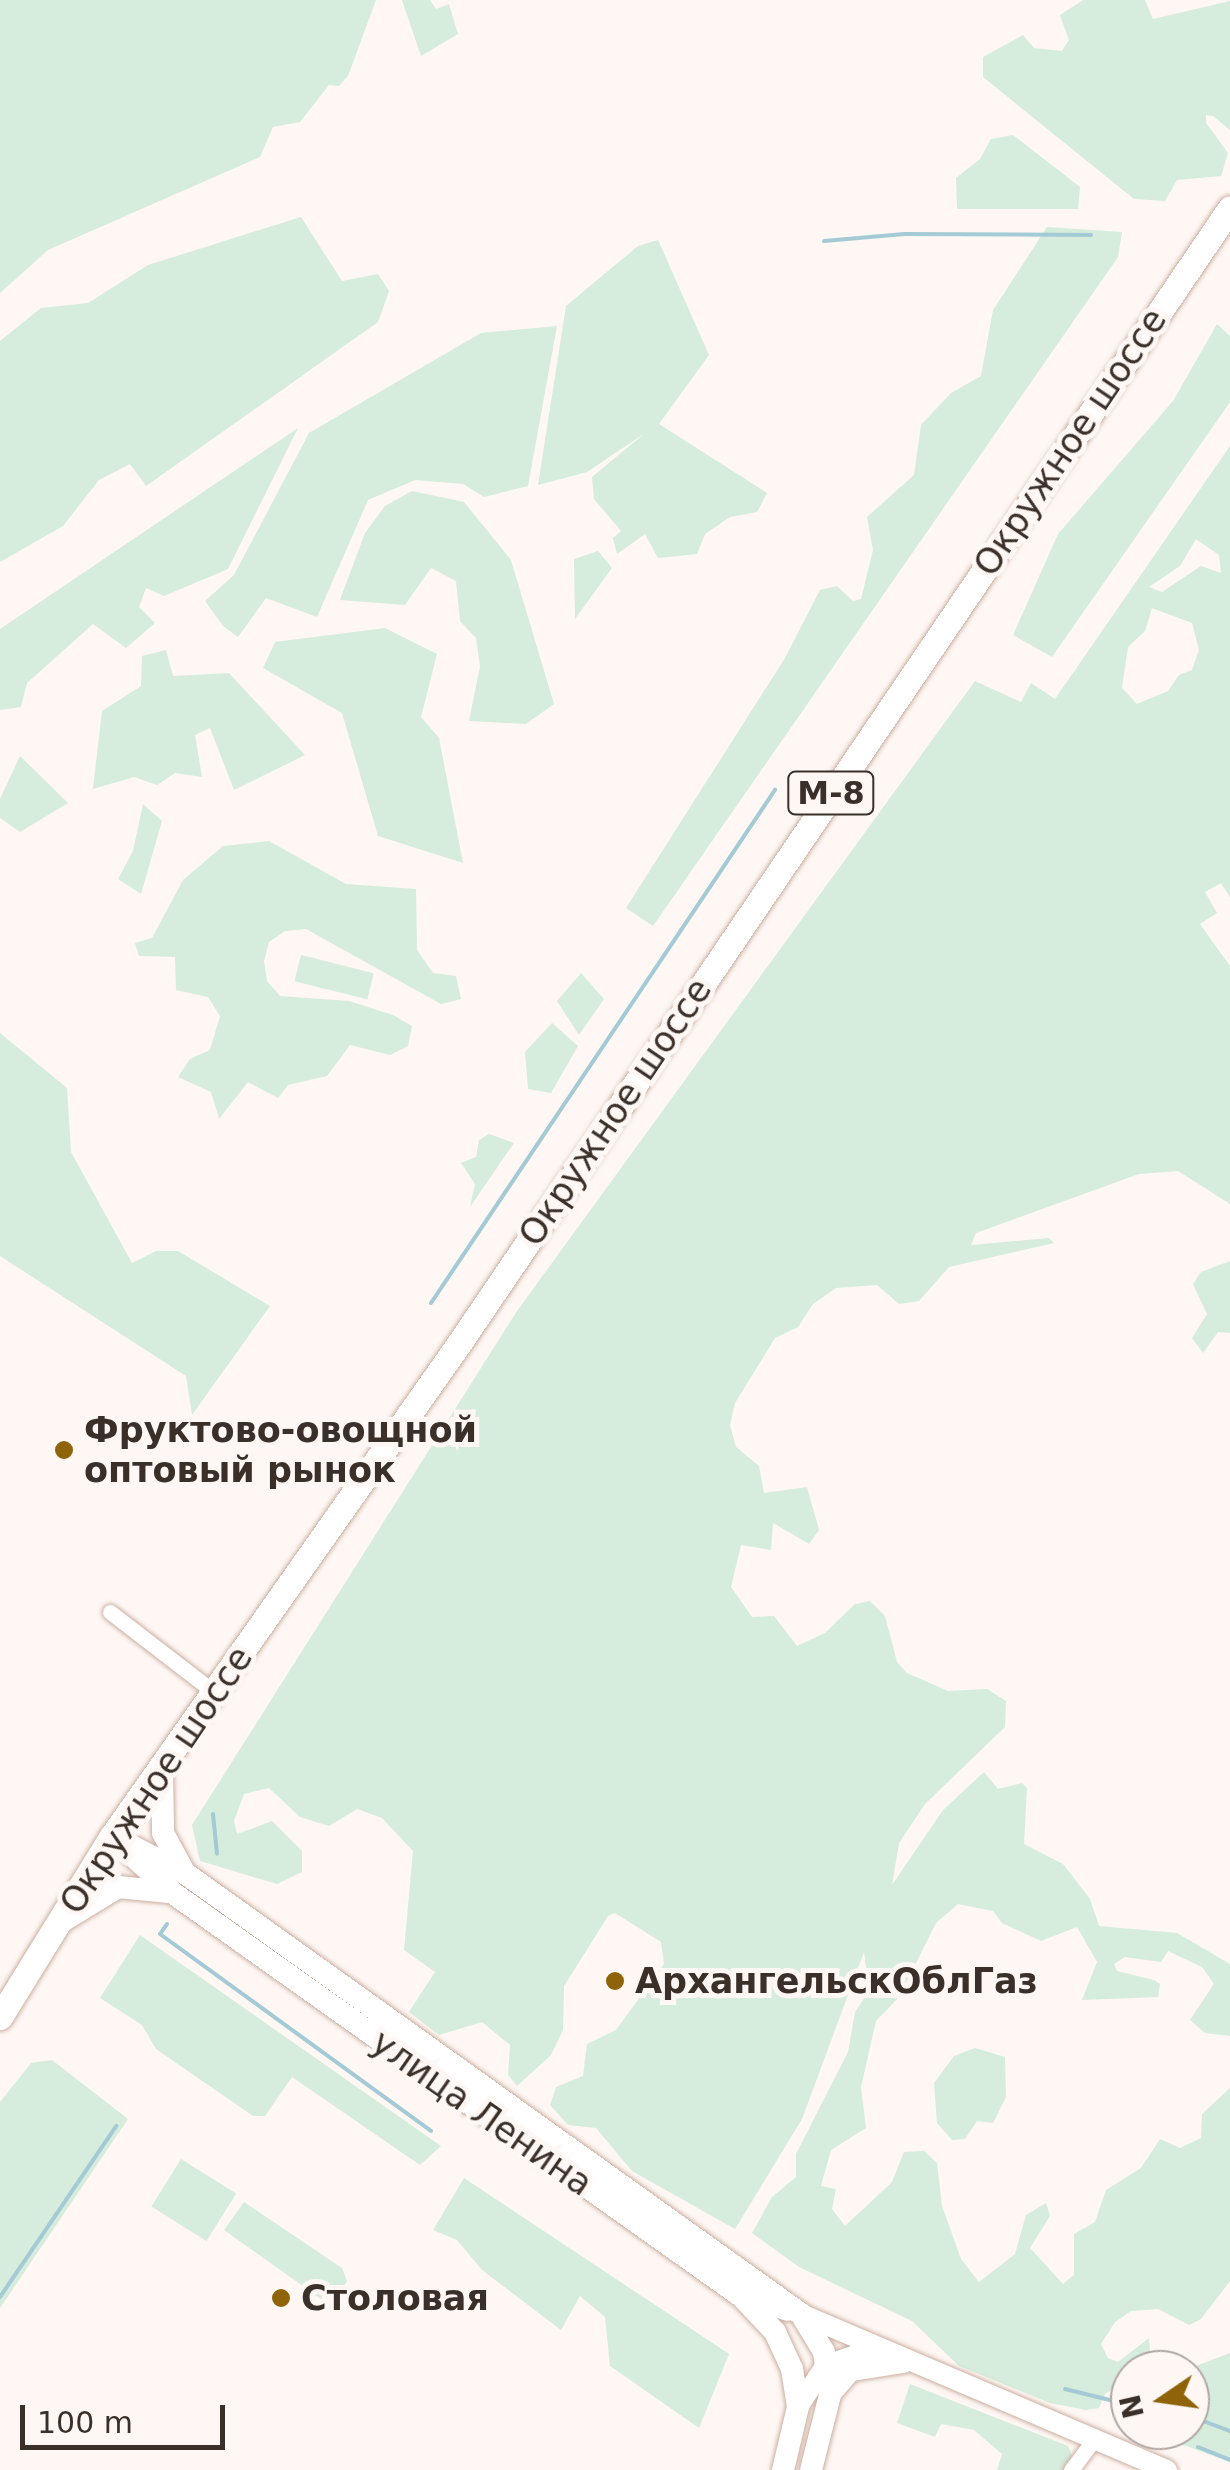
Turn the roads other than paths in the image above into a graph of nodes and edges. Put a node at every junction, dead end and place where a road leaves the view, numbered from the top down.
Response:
1 (1230, 208) edge
2 (110, 1612) dead end
3 (214, 1693) junction
4 (162, 1767) junction
5 (112, 1836) junction
6 (180, 1884) junction
7 (59, 1923) junction
8 (0, 2016) edge
9 (508, 2118) junction
10 (738, 2294) junction
11 (801, 2314) junction
12 (877, 2348) junction
13 (826, 2364) junction
14 (910, 2364) junction
15 (830, 2395) junction
16 (798, 2406) junction
17 (1094, 2441) junction
18 (783, 2470) edge
19 (811, 2470) edge
20 (1071, 2470) edge
21 (1167, 2470) edge

1 - 3 main road, Окружное шоссе / М-8
2 - 3 street
3 - 4 main road, Окружное шоссе / М-8
4 - 5 main road, Окружное шоссе / М-8
4 - 6 main road, улица Ленина
5 - 6 main road, улица Ленина
5 - 7 main road, Окружное шоссе / М-8
6 - 7 main road, улица Ленина
6 - 9 main road, улица Ленина
7 - 8 main road, Окружное шоссе / М-8
9 - 10 main road, улица Ленина
9 - 11 main road, улица Ленина
10 - 11 main road, улица Ленина
10 - 16 main road
11 - 12 street, улица Ленина
11 - 13 main road
12 - 13 street
12 - 14 street, улица Ленина
13 - 15 main road
13 - 16 street
14 - 15 street
14 - 17 street, улица Ленина
15 - 19 main road
16 - 18 main road
17 - 20 street
17 - 21 street, улица Ленина

